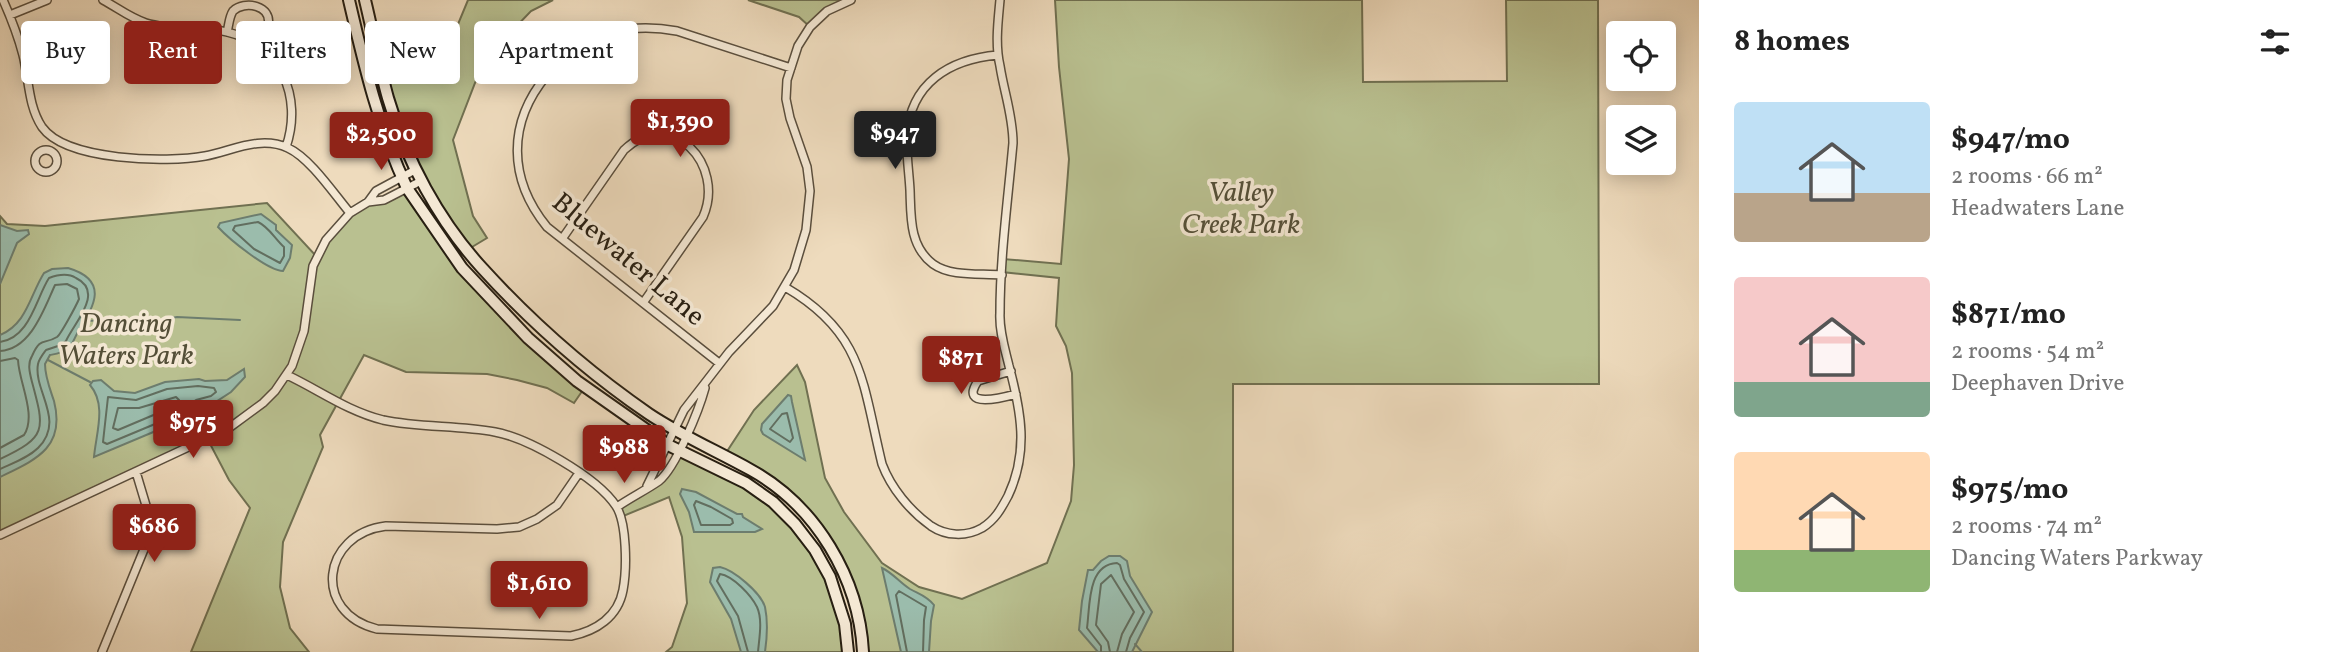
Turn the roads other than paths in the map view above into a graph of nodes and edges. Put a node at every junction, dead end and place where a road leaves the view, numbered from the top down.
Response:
1 (3, 0) edge
2 (47, 0) edge
3 (103, 0) edge
4 (349, 0) edge
5 (365, 0) edge
6 (851, 0) edge
7 (1000, 0) edge
8 (10, 15) junction
9 (268, 21) edge
10 (227, 32) junction
11 (236, 36) edge
12 (998, 55) junction
13 (791, 68) junction
14 (287, 84) edge
15 (59, 142) junction
16 (286, 147) junction
17 (53, 152) dead end
18 (418, 175) junction
19 (402, 177) junction
20 (407, 188) junction
21 (368, 201) junction
22 (350, 213) junction
23 (562, 239) junction
24 (1002, 275) junction
25 (785, 287) junction
26 (643, 303) junction
27 (719, 363) junction
28 (1011, 370) junction
29 (287, 375) junction
30 (706, 384) junction
31 (1016, 394) junction
32 (674, 430) junction
33 (685, 436) junction
34 (668, 445) junction
35 (679, 451) junction
36 (136, 472) junction
37 (579, 473) junction
38 (647, 486) junction
39 (617, 507) junction
40 (0, 535) edge
41 (102, 652) edge
42 (848, 652) edge
43 (863, 652) edge

1 - 8 street
2 - 8 street
3 - 10 street
4 - 19 street
5 - 18 street
6 - 13 street
7 - 12 street
8 - 15 street
9 - 10 street
10 - 11 street
12 - 24 street
12 - 24 street
13 - 23 street, Bluewater Lane
13 - 25 street
14 - 16 street
15 - 16 street
15 - 17 street
16 - 22 street
18 - 19 street
18 - 20 street
18 - 32 street
19 - 20 street
19 - 21 street
20 - 21 street
20 - 34 street
21 - 22 street
22 - 29 street
23 - 26 street, Bluewater Lane
23 - 26 street
24 - 28 street
25 - 27 street
25 - 31 street
26 - 27 street, Bluewater Lane
27 - 30 street
28 - 31 street
28 - 31 street
29 - 36 street
29 - 37 street
30 - 32 street
30 - 33 street
32 - 33 street
32 - 34 street
33 - 35 street
33 - 43 street
34 - 35 street
34 - 38 street
35 - 38 street
35 - 42 street
36 - 40 street
36 - 41 street
37 - 39 street
37 - 39 street
38 - 39 street

